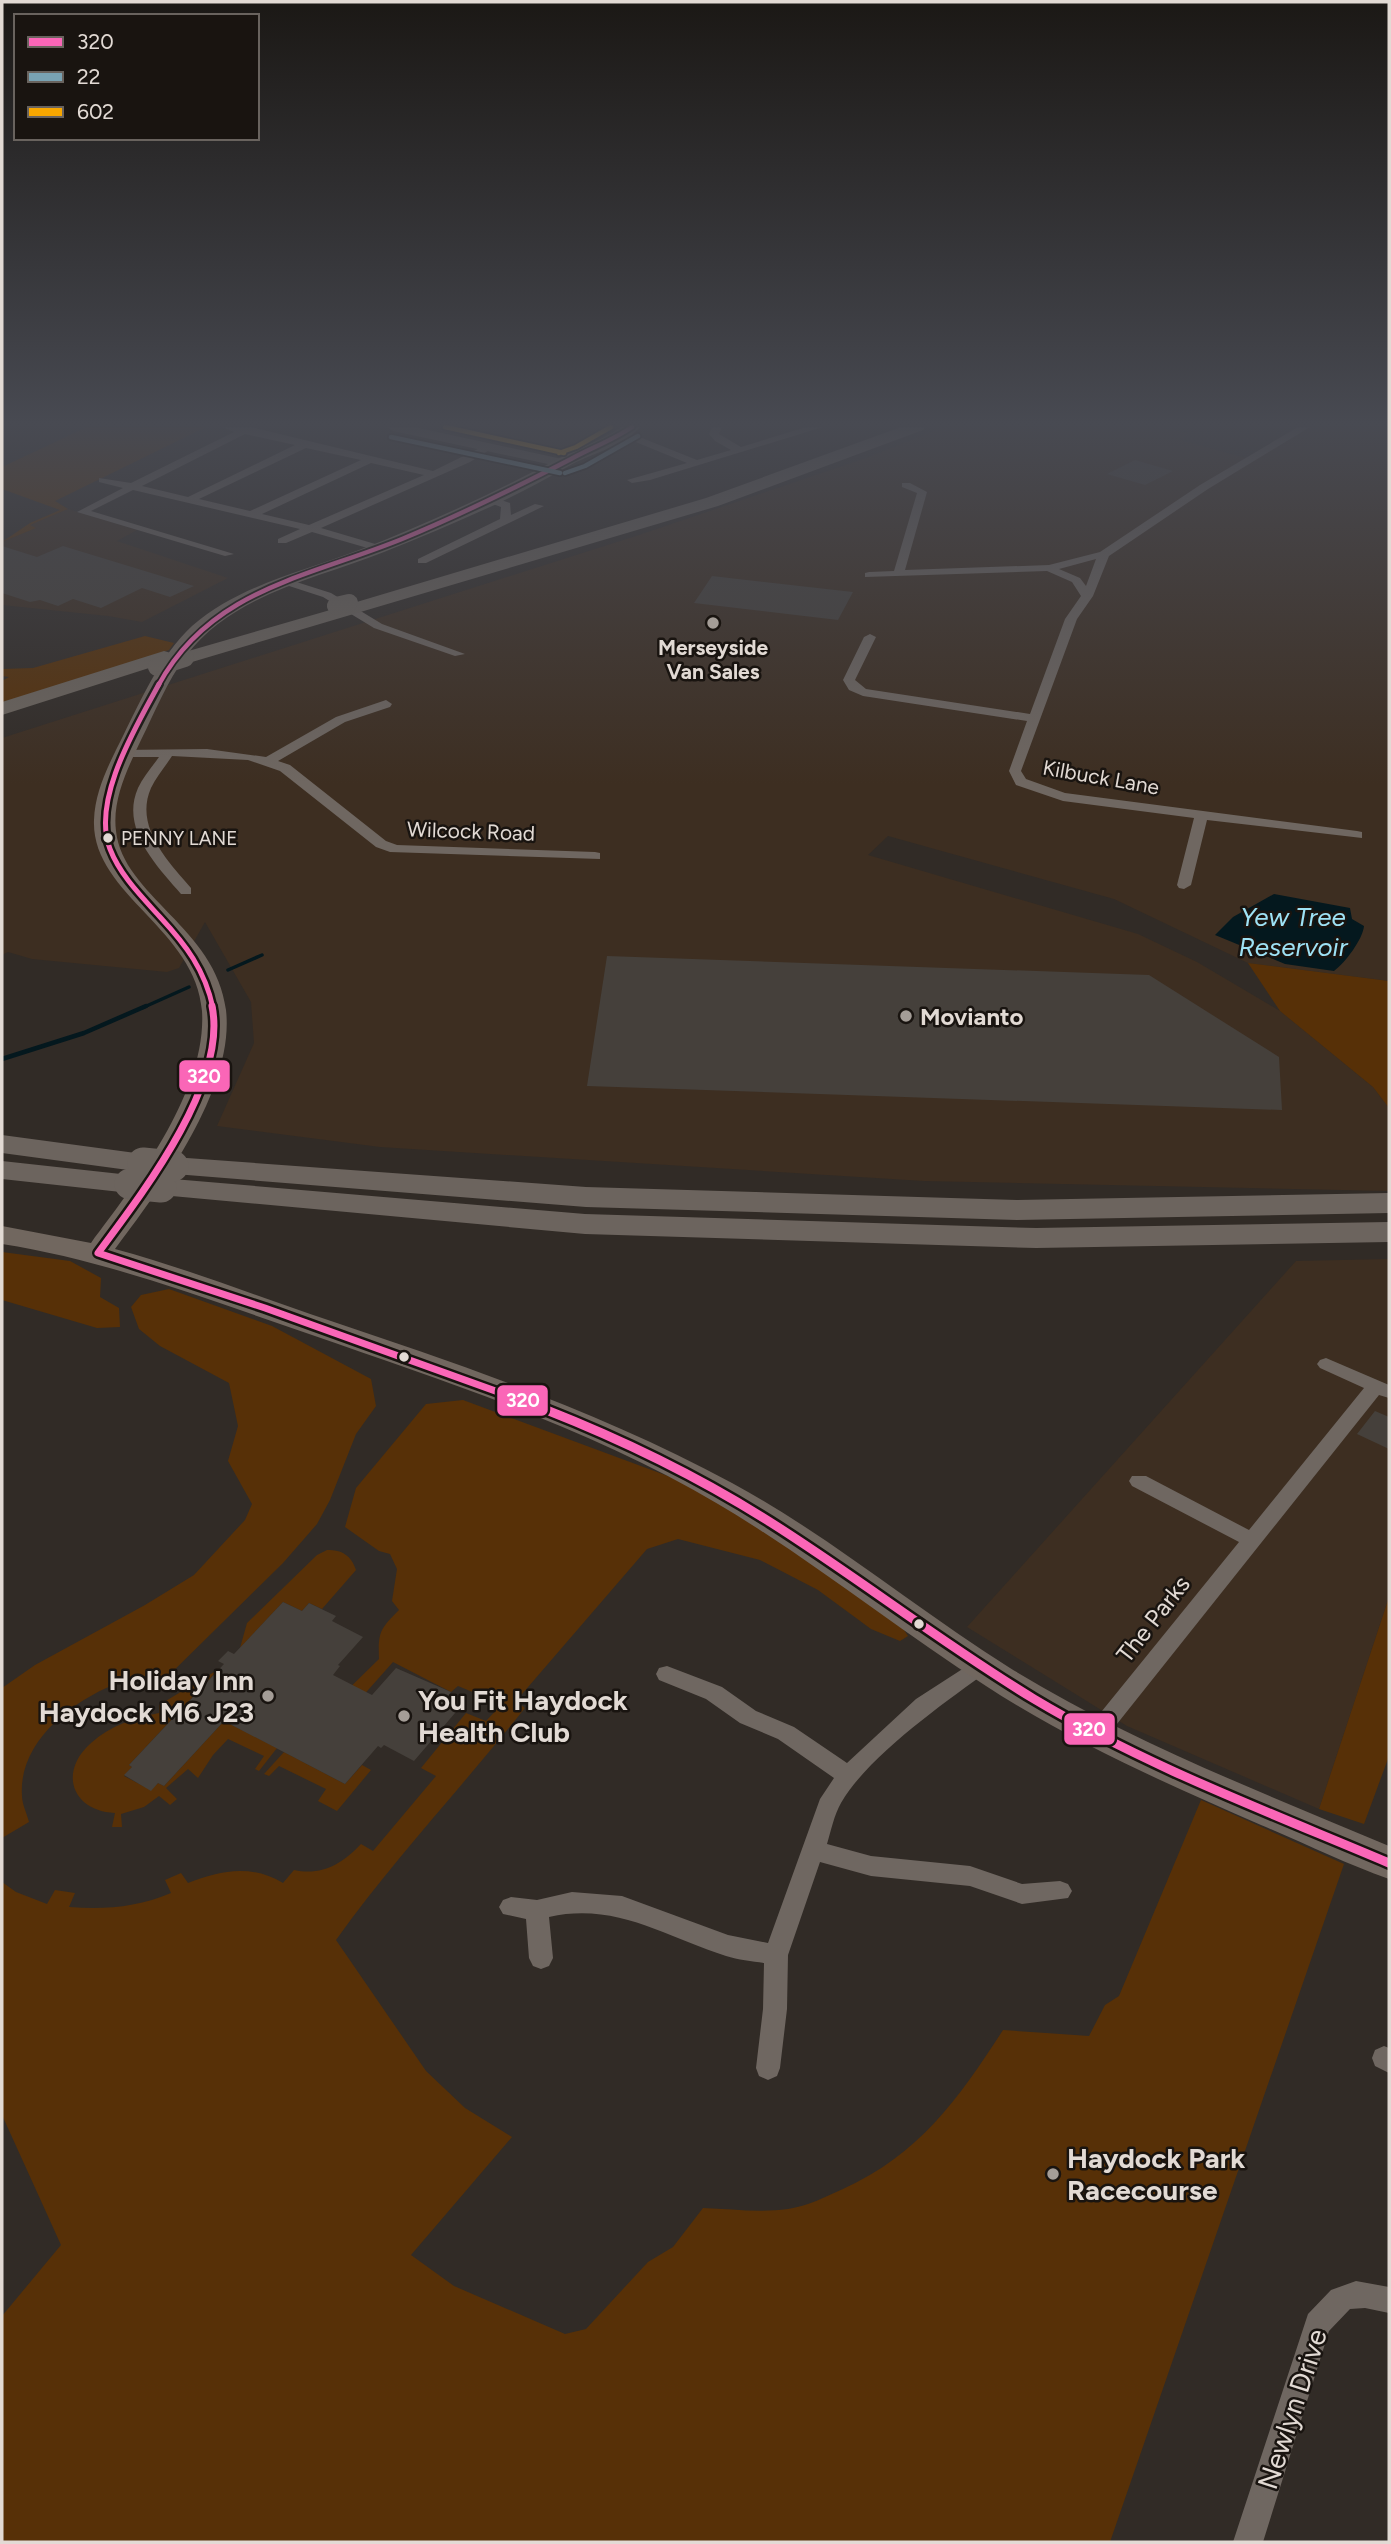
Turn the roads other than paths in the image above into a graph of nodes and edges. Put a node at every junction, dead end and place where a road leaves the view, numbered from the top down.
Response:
1 (200, 546) edge
2 (370, 546) edge
3 (383, 546) edge
4 (454, 546) edge
5 (558, 546) edge
6 (907, 546) edge
7 (1116, 546) edge
8 (378, 548) junction
9 (229, 554) dead end
10 (1104, 554) junction
11 (422, 561) dead end
12 (1049, 568) junction
13 (899, 573) junction
14 (869, 575) dead end
15 (287, 582) junction
16 (1087, 596) junction
17 (870, 637) dead end
18 (459, 654) dead end
19 (161, 662) junction
20 (386, 704) dead end
21 (2, 709) edge
22 (2, 718) edge
23 (1035, 719) junction
24 (124, 753) junction
25 (167, 754) junction
26 (270, 760) junction
27 (1201, 815) junction
28 (1357, 835) dead end
29 (595, 856) dead end
30 (1184, 885) dead end
31 (178, 888) dead end
32 (2, 1144) edge
33 (2, 1172) edge
34 (167, 1177) junction
35 (135, 1184) junction
36 (1389, 1203) edge
37 (1389, 1232) edge
38 (2, 1236) edge
39 (41, 1240) junction
40 (98, 1253) junction
41 (155, 1269) junction
42 (1326, 1364) dead end
43 (1383, 1389) edge
44 (1139, 1481) dead end
45 (1252, 1540) junction
46 (981, 1665) junction
47 (667, 1674) dead end
48 (1097, 1732) junction
49 (848, 1776) junction
50 (814, 1850) junction
51 (1386, 1856) edge
52 (1060, 1891) dead end
53 (511, 1907) dead end
54 (537, 1910) junction
55 (776, 1955) junction
56 (541, 1958) dead end
57 (768, 2068) dead end
58 (1389, 2300) edge
59 (1253, 2540) edge

1 - 9 street
2 - 8 street
3 - 8 main road
4 - 11 street
5 - 19 highway, bridge
6 - 13 street
7 - 10 street
8 - 15 main road
10 - 12 street
10 - 16 street, Kilbuck Lane
12 - 13 street
12 - 16 street
13 - 14 street
15 - 18 street
15 - 24 main road
16 - 23 street, Kilbuck Lane
17 - 23 street
19 - 21 highway
19 - 22 highway
20 - 26 street
23 - 27 street, Kilbuck Lane
24 - 25 street, Wilcock Road
24 - 35 main road
25 - 26 street, Wilcock Road
25 - 31 street
26 - 29 street, Wilcock Road
27 - 28 street, Kilbuck Lane
27 - 30 street
32 - 35 highway
33 - 35 highway
34 - 35 highway, bridge
34 - 36 highway
34 - 37 highway
35 - 39 main road
35 - 40 main road
35 - 41 main road
38 - 39 main road
39 - 40 main road
40 - 41 main road
41 - 46 main road
42 - 43 street, The Parks
43 - 45 street, The Parks
44 - 45 street
45 - 48 street, The Parks
46 - 48 main road
46 - 49 street
47 - 49 street
48 - 51 main road
49 - 50 street
50 - 52 street
50 - 55 street
53 - 54 street
54 - 55 street
54 - 56 street
55 - 57 street
58 - 59 street, Newlyn Drive

